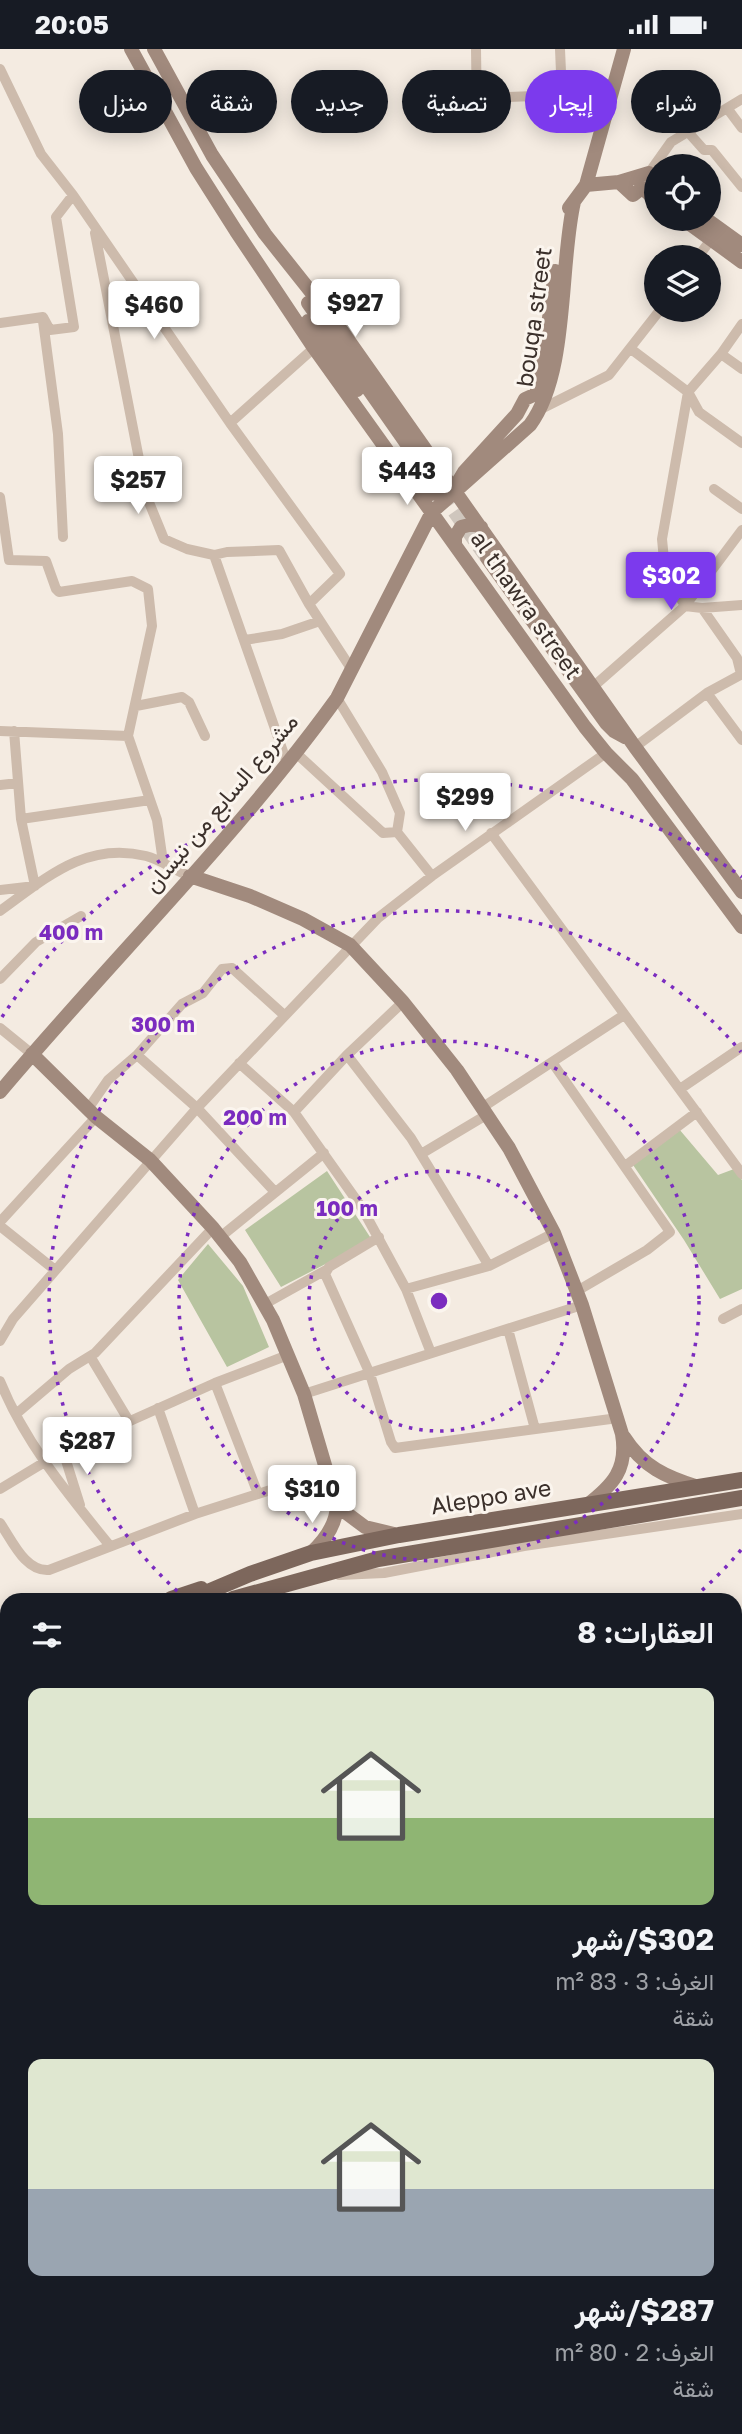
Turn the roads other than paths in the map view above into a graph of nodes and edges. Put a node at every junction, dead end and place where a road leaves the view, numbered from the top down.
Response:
1 (131, 49) edge
2 (153, 49) edge
3 (476, 49) edge
4 (560, 49) edge
5 (624, 49) edge
6 (0, 69) edge
7 (476, 70) edge
8 (561, 70) edge
9 (617, 71) edge
10 (742, 99) edge
11 (727, 108) junction
12 (721, 112) edge
13 (742, 128) edge
14 (600, 133) edge
15 (686, 133) edge
16 (689, 133) edge
17 (665, 154) edge
18 (644, 178) edge
19 (619, 182) junction
20 (586, 185) junction
21 (742, 187) edge
22 (642, 188) edge
23 (73, 195) junction
24 (575, 202) junction
25 (94, 229) junction
26 (709, 231) edge
27 (713, 231) edge
28 (265, 234) junction
29 (715, 234) junction
30 (707, 245) edge
31 (742, 245) edge
32 (253, 256) junction
33 (742, 262) edge
34 (43, 317) junction
35 (651, 322) edge
36 (0, 323) edge
37 (742, 324) edge
38 (314, 348) junction
39 (631, 349) junction
40 (721, 354) junction
41 (742, 369) edge
42 (688, 392) junction
43 (541, 409) junction
44 (230, 423) junction
45 (742, 443) edge
46 (443, 474) junction
47 (714, 489) dead end
48 (453, 491) junction
49 (418, 493) junction
50 (0, 497) edge
51 (742, 509) edge
52 (432, 512) junction
53 (481, 527) junction
54 (742, 530) edge
55 (63, 537) dead end
56 (455, 544) junction
57 (214, 555) junction
58 (4, 561) edge
59 (309, 604) junction
60 (742, 605) edge
61 (685, 606) junction
62 (702, 608) junction
63 (320, 621) junction
64 (245, 640) junction
65 (352, 670) junction
66 (741, 674) edge
67 (593, 686) junction
68 (707, 693) junction
69 (337, 698) junction
70 (136, 706) junction
71 (0, 731) edge
72 (14, 731) junction
73 (128, 736) junction
74 (205, 736) dead end
75 (742, 740) edge
76 (632, 743) junction
77 (606, 753) junction
78 (292, 758) junction
79 (18, 783) junction
80 (0, 785) edge
81 (150, 800) junction
82 (21, 819) junction
83 (397, 832) junction
84 (491, 833) junction
85 (163, 862) junction
86 (190, 876) junction
87 (432, 876) junction
88 (35, 886) junction
89 (0, 890) edge
90 (742, 892) edge
91 (0, 911) edge
92 (81, 916) dead end
93 (742, 927) edge
94 (350, 945) junction
95 (0, 979) edge
96 (403, 1002) junction
97 (284, 1015) junction
98 (624, 1015) junction
99 (0, 1028) edge
100 (741, 1051) edge
101 (32, 1054) junction
102 (137, 1055) junction
103 (347, 1055) junction
104 (552, 1062) junction
105 (239, 1063) junction
106 (680, 1089) junction
107 (0, 1092) edge
108 (197, 1108) junction
109 (486, 1111) junction
110 (294, 1112) junction
111 (697, 1112) junction
112 (92, 1113) junction
113 (324, 1153) junction
114 (421, 1154) junction
115 (150, 1160) junction
116 (625, 1166) junction
117 (742, 1174) edge
118 (275, 1192) junction
119 (0, 1224) edge
120 (216, 1233) junction
121 (554, 1233) junction
122 (379, 1237) junction
123 (489, 1266) junction
124 (55, 1270) junction
125 (326, 1270) junction
126 (406, 1289) junction
127 (579, 1298) junction
128 (265, 1304) junction
129 (742, 1309) edge
130 (723, 1319) dead end
131 (508, 1329) junction
132 (0, 1341) edge
133 (431, 1353) junction
134 (288, 1355) junction
135 (90, 1356) junction
136 (370, 1374) junction
137 (0, 1381) edge
138 (215, 1383) junction
139 (304, 1394) junction
140 (158, 1408) junction
141 (16, 1414) junction
142 (618, 1418) junction
143 (129, 1421) junction
144 (536, 1429) junction
145 (622, 1434) junction
146 (63, 1451) junction
147 (43, 1462) junction
148 (327, 1472) junction
149 (742, 1480) edge
150 (699, 1488) junction
151 (0, 1489) edge
152 (258, 1494) junction
153 (742, 1498) edge
154 (587, 1505) junction
155 (337, 1506) junction
156 (83, 1512) junction
157 (195, 1514) junction
158 (742, 1514) edge
159 (0, 1523) edge
160 (399, 1535) junction
161 (110, 1546) junction
162 (310, 1553) junction
163 (250, 1574) junction
164 (307, 1577) junction
165 (190, 1593) edge
166 (205, 1593) edge
167 (279, 1593) edge

1 - 32 main road, al thawra street
2 - 28 main road, al thawra street
3 - 7 street
4 - 8 street
5 - 9 main road, bouqa street
6 - 23 street
10 - 11 street
11 - 12 street
11 - 13 street
14 - 20 main road, bouqa street
15 - 17 street
16 - 21 street
18 - 19 main road
19 - 20 main road
19 - 22 main road
20 - 24 main road, bouqa street
23 - 25 street
23 - 34 street
24 - 43 main road, bouqa street
24 - 48 main road, bouqa street
25 - 44 street
25 - 57 street
26 - 29 main road
27 - 29 main road
28 - 32 main road
28 - 46 main road, al thawra street
29 - 30 street
29 - 31 main road
29 - 33 main road
32 - 38 main road, al thawra street
34 - 36 street
34 - 55 street
35 - 39 street
37 - 40 street
38 - 44 street
38 - 49 main road, al thawra street
39 - 42 street
39 - 43 street
40 - 41 street
40 - 42 street
42 - 45 street
42 - 61 street
43 - 48 main road, bouqa street
44 - 59 street
46 - 48 main road, al thawra street
46 - 49 main road
47 - 51 street
48 - 52 main road, مشروع السابع من نيسان
48 - 53 main road, al thawra street
49 - 52 main road, al thawra street
50 - 58 street
52 - 56 main road, al thawra street
52 - 65 main road, مشروع السابع من نيسان
53 - 56 main road
53 - 67 main road, al thawra street
54 - 61 street
56 - 77 main road, al thawra street
57 - 59 street
57 - 64 street
58 - 70 street
59 - 63 street
60 - 62 street
61 - 62 street
61 - 67 street
62 - 66 street
63 - 64 street
63 - 65 street
64 - 78 street
65 - 69 main road, مشروع السابع من نيسان
66 - 68 street
67 - 76 main road, al thawra street
68 - 75 street
68 - 76 street
69 - 78 main road, مشروع السابع من نيسان
69 - 83 street
70 - 73 street
70 - 74 street
71 - 72 street
72 - 73 street
72 - 79 street
73 - 81 street
76 - 77 main road
76 - 90 main road, al thawra street
77 - 84 street
77 - 93 main road, al thawra street
78 - 83 street
78 - 86 main road, مشروع السابع من نيسان
79 - 80 street
79 - 82 street
81 - 82 street
81 - 85 street
82 - 88 street
83 - 87 street
84 - 87 street
84 - 98 street
85 - 86 street
85 - 88 street
86 - 94 main road
86 - 101 main road, مشروع السابع من نيسان
87 - 94 street
88 - 89 street
88 - 91 street
92 - 95 street
94 - 96 main road
94 - 97 street
96 - 103 street
96 - 109 main road
97 - 102 street
97 - 105 street
98 - 104 street
98 - 106 street
99 - 101 street
100 - 106 street
101 - 107 main road, مشروع السابع من نيسان
101 - 112 main road
102 - 108 street
102 - 112 street
103 - 110 street
103 - 114 street
104 - 109 street
104 - 116 street
105 - 108 street
105 - 110 street
106 - 111 street
108 - 115 street
108 - 118 street
109 - 114 street
109 - 121 main road
110 - 113 street
111 - 116 street
111 - 117 street
112 - 115 main road
112 - 119 street
113 - 118 street
113 - 122 street
114 - 123 street
115 - 120 main road
115 - 124 street
116 - 127 street
118 - 120 street
119 - 124 street
120 - 128 main road
120 - 135 street
121 - 123 street
121 - 127 main road
122 - 125 street
122 - 126 street
123 - 126 street
124 - 132 street
125 - 128 street
125 - 136 street
126 - 133 street
127 - 131 street
127 - 142 main road
128 - 134 main road
129 - 130 street
131 - 133 street
131 - 144 street
133 - 136 street
134 - 138 street
134 - 139 main road
135 - 141 street
135 - 143 street
136 - 139 street
136 - 144 street
137 - 141 street
138 - 140 street
138 - 152 street
139 - 148 main road
140 - 143 street
140 - 157 street
141 - 147 street
142 - 144 street
142 - 145 main road
143 - 146 street
145 - 150 main road
145 - 154 main road
146 - 147 street
146 - 156 street
147 - 151 street
147 - 156 street
148 - 152 street
148 - 155 main road
149 - 150 main road, Aleppo ave
150 - 154 main road, Aleppo ave
152 - 157 street
153 - 164 main road, Aleppo ave
154 - 160 main road, Aleppo ave
155 - 160 main road
155 - 162 main road
156 - 161 street
157 - 161 street
158 - 164 street
159 - 161 street
160 - 162 main road, Aleppo ave
162 - 163 main road, Aleppo ave
163 - 165 main road
163 - 166 main road
164 - 167 main road, Aleppo ave

